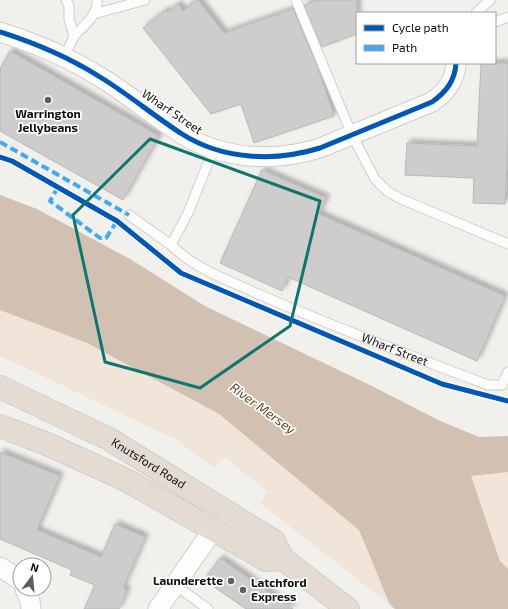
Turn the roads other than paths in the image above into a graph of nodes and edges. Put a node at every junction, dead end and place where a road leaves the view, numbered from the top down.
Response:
1 (66, 0) edge
2 (97, 0) edge
3 (145, 0) edge
4 (296, 0) edge
5 (490, 0) edge
6 (477, 12) edge
7 (94, 14) junction
8 (508, 17) edge
9 (496, 22) edge
10 (0, 32) edge
11 (74, 36) junction
12 (65, 56) junction
13 (456, 64) edge
14 (352, 135) junction
15 (214, 148) junction
16 (129, 215) dead end
17 (508, 244) edge
18 (171, 246) junction
19 (508, 372) edge
20 (0, 386) edge
21 (0, 426) edge
22 (213, 530) junction
23 (283, 559) junction
24 (0, 567) edge
25 (12, 575) edge
26 (175, 586) junction
27 (28, 597) edge
28 (31, 609) edge
29 (158, 609) edge
30 (208, 609) edge
31 (348, 609) edge

1 - 11 lane
2 - 7 lane
3 - 7 lane
4 - 14 lane
5 - 6 lane
7 - 11 lane
8 - 9 lane
10 - 12 street, Wharf Street
11 - 12 lane
12 - 15 street, Wharf Street
13 - 14 street, Wharf Street
14 - 15 street, Wharf Street
14 - 17 lane
15 - 18 lane
16 - 18 lane, Wharf Street
18 - 19 lane, Wharf Street
20 - 23 highway, Knutsford Road
21 - 22 highway, Knutsford Road
22 - 23 highway, Knutsford Road
22 - 26 street
23 - 31 highway, Knutsford Road
24 - 25 street
26 - 29 street
26 - 30 lane
27 - 28 street

